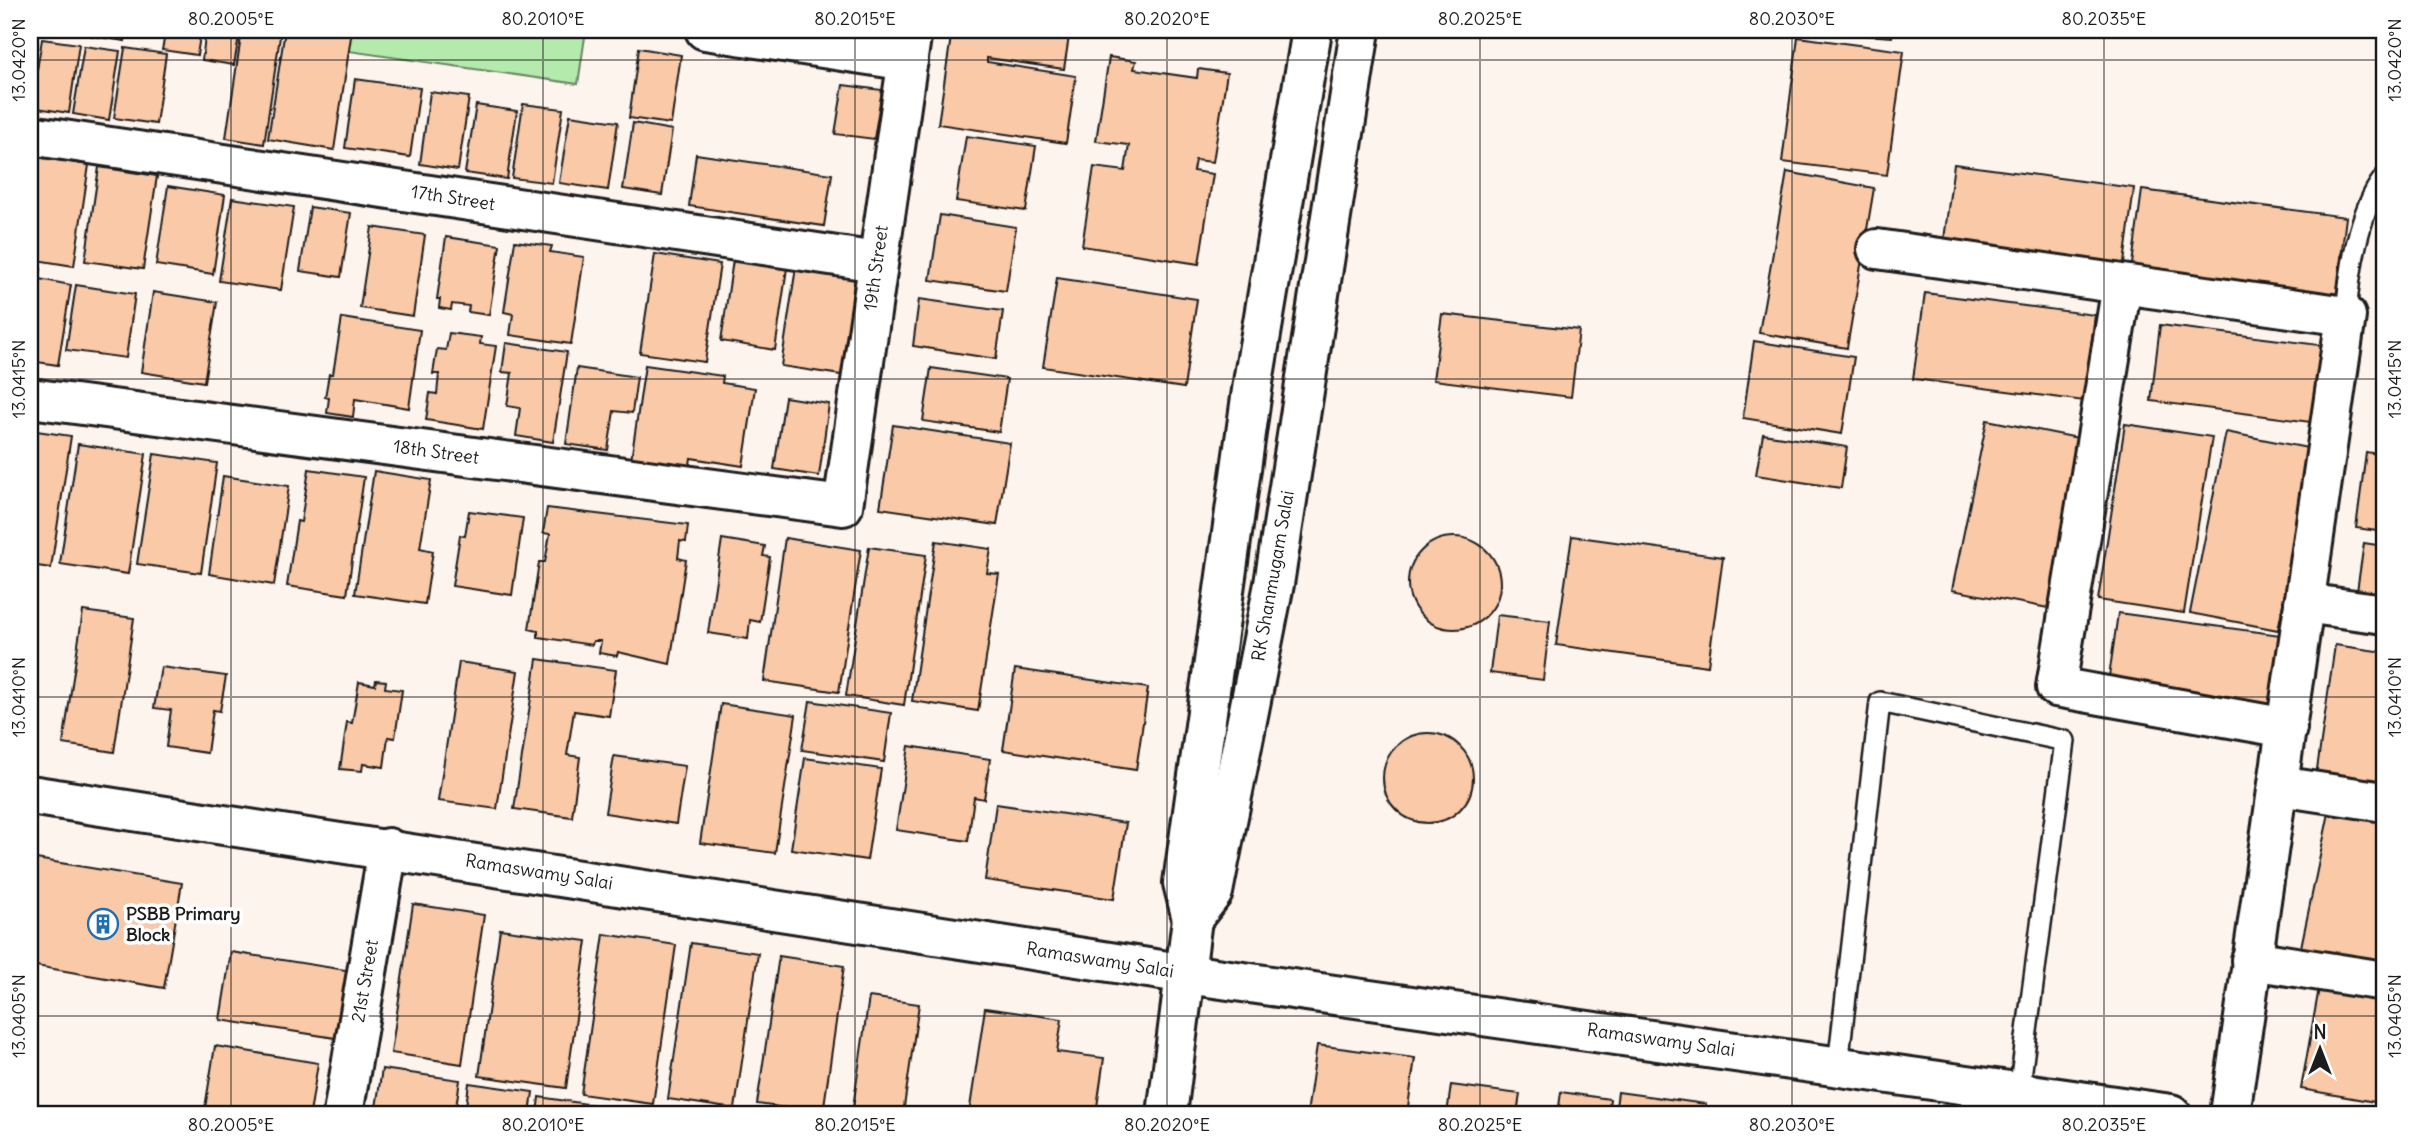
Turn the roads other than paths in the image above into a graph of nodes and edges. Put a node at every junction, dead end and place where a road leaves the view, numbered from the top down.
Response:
1 (705, 30) edge
2 (1312, 30) edge
3 (1360, 30) edge
4 (910, 45) edge
5 (30, 135) edge
6 (2384, 178) edge
7 (1281, 215) junction
8 (1330, 225) junction
9 (1877, 249) dead end
10 (877, 262) junction
11 (2122, 285) junction
12 (2347, 316) junction
13 (30, 398) edge
14 (843, 506) joint
15 (2304, 603) junction
16 (2384, 614) edge
17 (2287, 728) junction
18 (2279, 786) junction
19 (30, 795) edge
20 (2384, 802) edge
21 (388, 848) junction
22 (1192, 919) junction
23 (2251, 960) junction
24 (1187, 974) junction
25 (2384, 981) edge
26 (1838, 1065) junction
27 (2019, 1092) junction
28 (343, 1114) edge
29 (1167, 1114) edge
30 (2171, 1114) edge
31 (2230, 1114) edge

1 - 4 street
2 - 7 street
3 - 8 street, RK Shanmugam Salai
4 - 10 street, 19th Street
5 - 10 street, 17th Street
6 - 12 lane
7 - 8 street
7 - 22 street
8 - 22 street, RK Shanmugam Salai
9 - 11 street
10 - 14 street, 19th Street
11 - 12 street
11 - 17 street
12 - 15 street
13 - 14 street, 18th Street
15 - 16 street
15 - 17 street
17 - 18 street
18 - 20 street
18 - 23 street
19 - 21 street, Ramaswamy Salai
21 - 24 street, Ramaswamy Salai
21 - 28 street, 21st Street
22 - 24 street
23 - 25 street
23 - 31 street
24 - 26 street, Ramaswamy Salai
24 - 29 street
26 - 27 street, Ramaswamy Salai
26 - 27 lane
27 - 30 street, Ramaswamy Salai

